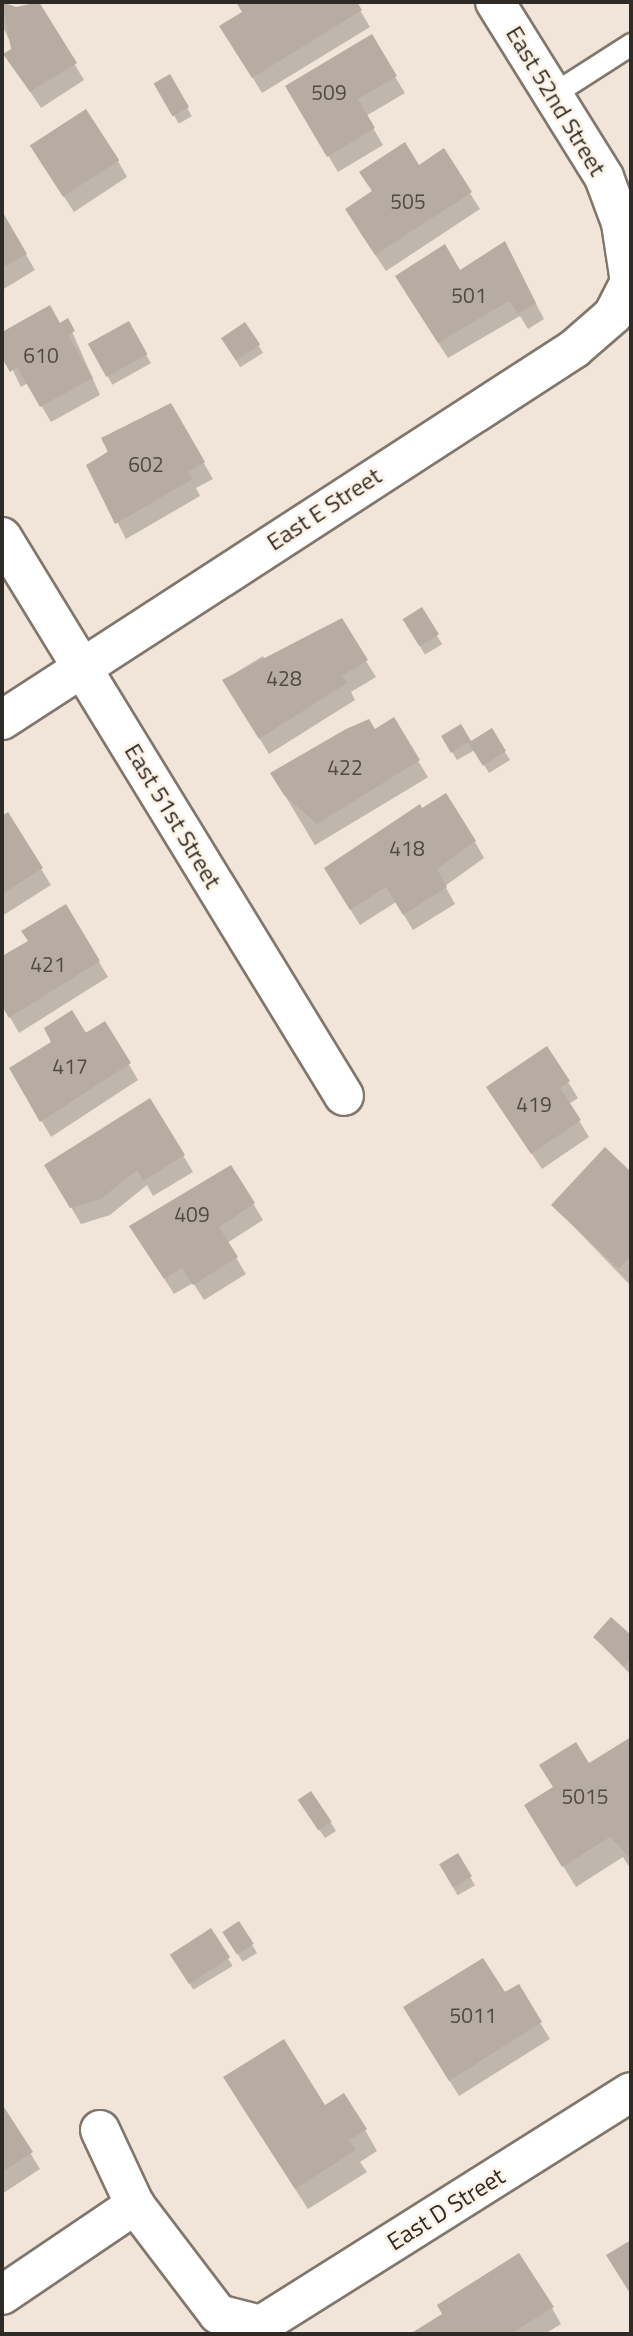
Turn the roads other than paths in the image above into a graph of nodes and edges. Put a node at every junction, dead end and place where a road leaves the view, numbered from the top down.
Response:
1 (495, 2) edge
2 (631, 44) edge
3 (553, 94) junction
4 (630, 282) edge
5 (2, 537) edge
6 (83, 668) junction
7 (2, 720) edge
8 (344, 1096) dead end
9 (631, 2092) edge
10 (100, 2130) dead end
11 (135, 2204) junction
12 (2, 2295) edge
13 (264, 2330) edge

1 - 3 street, East 52nd Street
2 - 3 lane
3 - 4 street, East 52nd Street
4 - 6 street, East E Street
5 - 6 street, East 51st Street
6 - 7 street, East E Street
6 - 8 street, East 51st Street
9 - 13 street, East D Street
10 - 11 street
11 - 12 street
11 - 13 street

